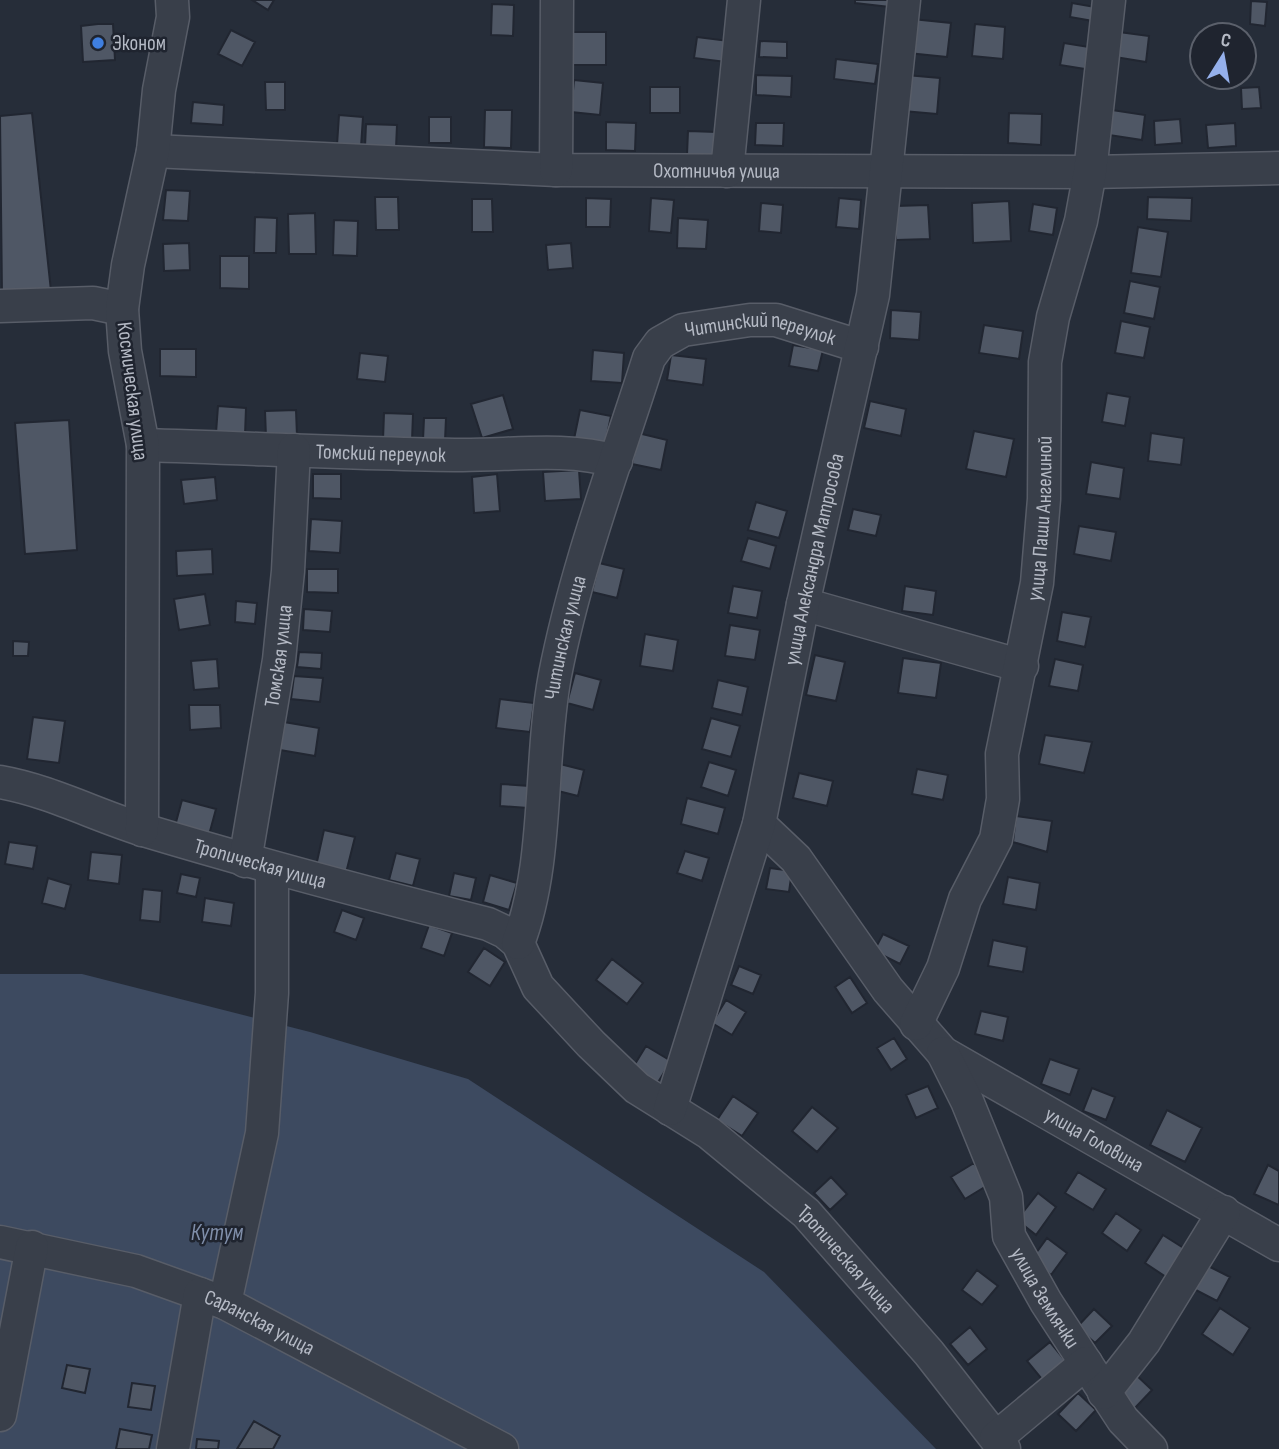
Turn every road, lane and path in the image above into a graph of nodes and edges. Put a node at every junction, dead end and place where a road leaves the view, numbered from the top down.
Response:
1 (172, 0) edge
2 (557, 0) edge
3 (744, 0) edge
4 (905, 0) edge
5 (1110, 0) edge
6 (153, 151) junction
7 (1279, 168) edge
8 (556, 170) junction
9 (727, 171) junction
10 (886, 172) junction
11 (1090, 172) junction
12 (0, 306) edge
13 (122, 309) junction
14 (660, 343) joint
15 (862, 347) junction
16 (143, 445) junction
17 (294, 450) junction
18 (616, 461) junction
19 (803, 604) junction
20 (1021, 666) junction
21 (0, 782) edge
22 (759, 824) junction
23 (142, 830) junction
24 (258, 865) junction
25 (518, 943) junction
26 (916, 1024) junction
27 (943, 1053) junction
28 (670, 1109) junction
29 (1224, 1212) junction
30 (0, 1242) edge
31 (1279, 1245) edge
32 (32, 1247) junction
33 (213, 1298) junction
34 (1086, 1363) junction
35 (1104, 1393) junction
36 (0, 1415) edge
37 (1000, 1444) edge
38 (173, 1449) edge
39 (502, 1449) edge
40 (1151, 1449) edge

1 - 6 street, Космическая улица
2 - 8 street
3 - 9 street
4 - 10 street, улица Александра Матросова
5 - 11 street, улица Паши Ангелиной
6 - 8 street, Охотничья улица
6 - 13 street, Космическая улица
7 - 11 street, Охотничья улица
8 - 9 street, Охотничья улица
9 - 10 street, Охотничья улица
10 - 11 street, Охотничья улица
10 - 15 street, улица Александра Матросова
11 - 20 street, улица Паши Ангелиной
12 - 13 street
13 - 16 street, Космическая улица
14 - 15 street, Читинский переулок
14 - 18 street, Читинская улица
15 - 19 street, улица Александра Матросова
16 - 17 street, Томский переулок
16 - 23 street, Космическая улица
17 - 18 street, Томский переулок
17 - 24 street, Томская улица
18 - 25 street, Читинская улица
19 - 20 street
19 - 22 street, улица Александра Матросова
20 - 26 street, улица Паши Ангелиной
21 - 23 street, Тропическая улица
22 - 26 street, улица Головина
22 - 28 street, улица Александра Матросова
23 - 24 street, Тропическая улица
24 - 25 street, Тропическая улица
24 - 33 street, Томская улица
25 - 28 street, Тропическая улица
26 - 27 street, улица Головина
27 - 29 street, улица Головина
27 - 34 street, улица Землячки
28 - 37 street, Тропическая улица
29 - 31 street, улица Головина
29 - 35 street
30 - 32 street, Саранская улица
32 - 33 street, Саранская улица
32 - 36 street
33 - 38 street, Томская улица
33 - 39 street, Саранская улица
34 - 35 street, улица Землячки
34 - 37 street, Тропическая улица
35 - 40 street, улица Землячки

